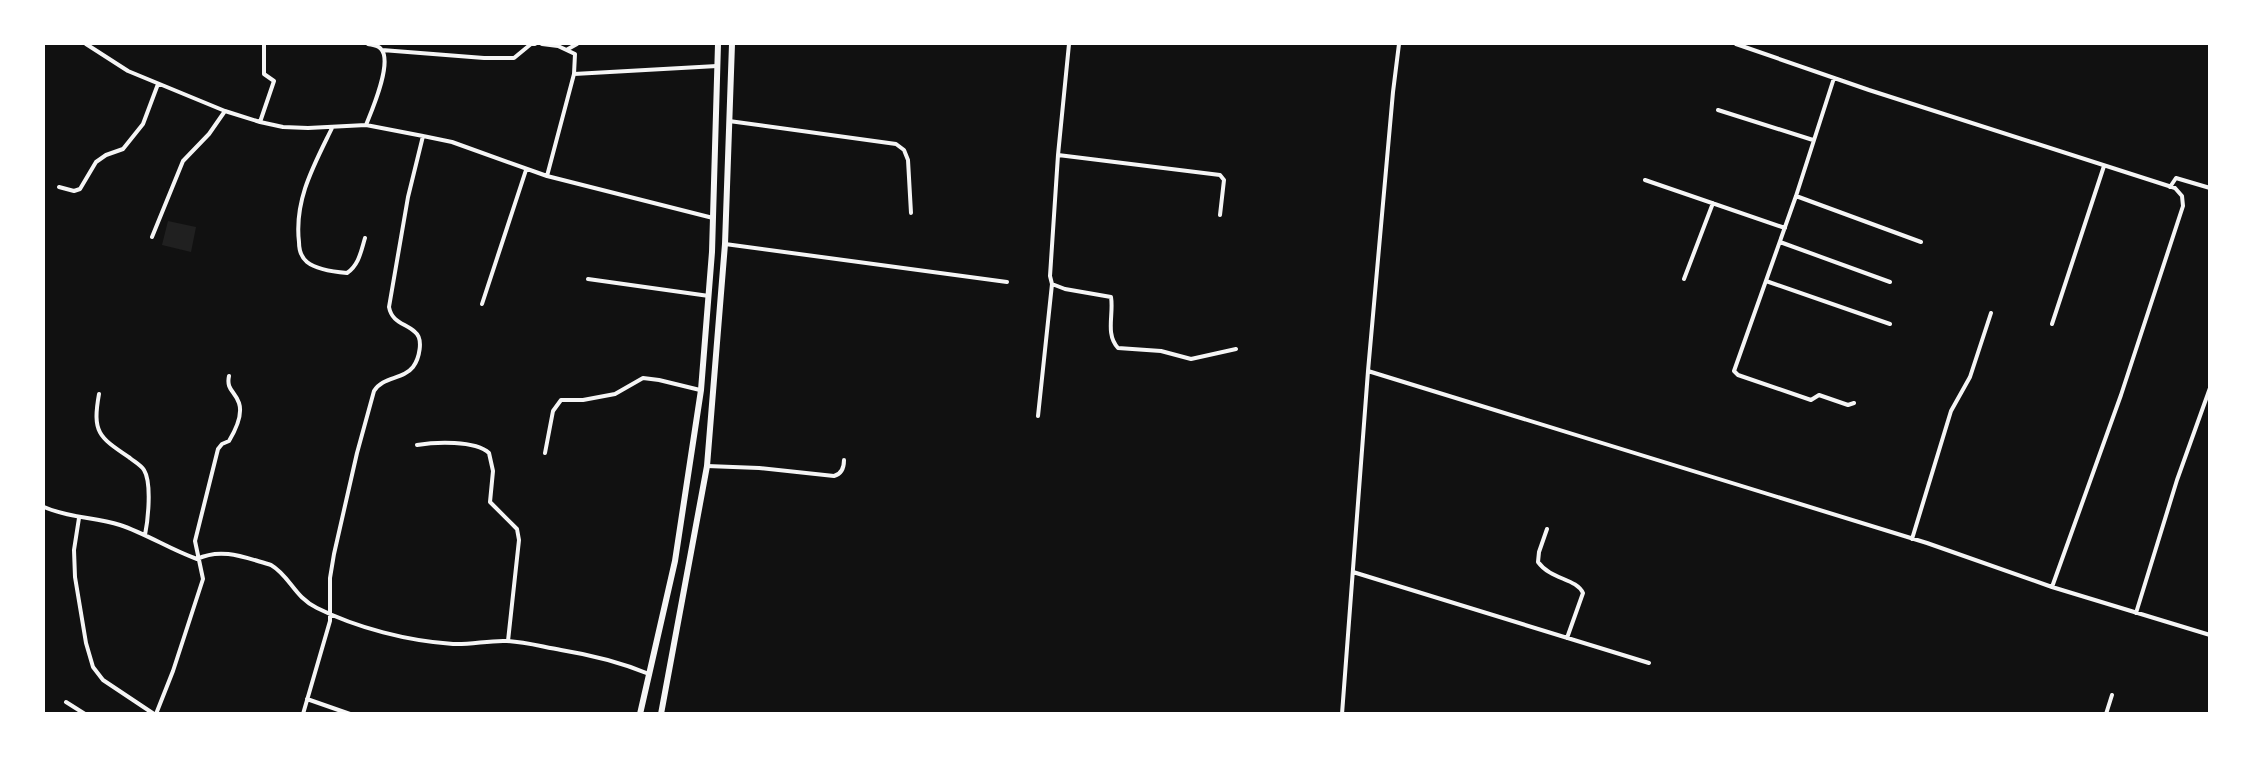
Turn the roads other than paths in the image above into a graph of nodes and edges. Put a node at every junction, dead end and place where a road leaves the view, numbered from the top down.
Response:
1 (86, 44) edge
2 (264, 44) edge
3 (368, 44) edge
4 (535, 44) edge
5 (542, 44) edge
6 (577, 44) edge
7 (718, 44) edge
8 (732, 44) edge
9 (1069, 44) edge
10 (1399, 44) edge
11 (1736, 44) edge
12 (568, 49) junction
13 (382, 50) junction
14 (718, 66) junction
15 (574, 74) junction
16 (1834, 78) junction
17 (158, 84) junction
18 (1718, 110) dead end
19 (225, 111) junction
20 (729, 121) junction
21 (260, 122) junction
22 (366, 125) junction
23 (332, 128) junction
24 (423, 136) junction
25 (1813, 140) junction
26 (1058, 155) junction
27 (2104, 166) junction
28 (526, 170) junction
29 (547, 176) junction
30 (1645, 180) dead end
31 (59, 187) dead end
32 (2170, 187) junction
33 (2210, 188) edge
34 (1796, 196) junction
35 (1713, 202) junction
36 (911, 213) dead end
37 (1220, 215) dead end
38 (713, 218) junction
39 (1785, 228) junction
40 (152, 237) dead end
41 (365, 238) dead end
42 (1780, 242) junction
43 (1922, 242) dead end
44 (725, 244) junction
45 (588, 279) dead end
46 (1684, 279) dead end
47 (1766, 281) junction
48 (1007, 282) dead end
49 (1890, 282) dead end
50 (1052, 284) junction
51 (709, 296) junction
52 (482, 304) dead end
53 (1991, 313) dead end
54 (1890, 324) dead end
55 (2052, 324) dead end
56 (1236, 349) dead end
57 (1368, 371) junction
58 (229, 376) dead end
59 (2210, 388) edge
60 (701, 390) junction
61 (99, 394) dead end
62 (1854, 403) dead end
63 (1038, 416) dead end
64 (417, 445) dead end
65 (545, 453) dead end
66 (844, 460) dead end
67 (707, 466) junction
68 (44, 507) edge
69 (79, 518) junction
70 (1547, 529) dead end
71 (145, 535) junction
72 (1912, 539) junction
73 (197, 559) junction
74 (1353, 572) junction
75 (2052, 587) junction
76 (2136, 613) junction
77 (331, 614) junction
78 (2210, 635) edge
79 (1568, 638) junction
80 (508, 641) junction
81 (1649, 663) dead end
82 (649, 674) junction
83 (2112, 695) dead end
84 (307, 699) junction
85 (66, 702) dead end
86 (85, 714) edge
87 (155, 714) edge
88 (303, 714) edge
89 (350, 714) edge
90 (640, 714) edge
91 (661, 714) edge
92 (1342, 714) edge
93 (2106, 714) edge

1 - 17 street
2 - 21 street
3 - 13 street
4 - 13 street
5 - 12 street
6 - 12 street
7 - 14 main road
8 - 20 main road
9 - 26 street
10 - 57 street
11 - 16 street
12 - 15 street
13 - 22 street
14 - 15 street
14 - 38 main road
15 - 29 street
16 - 25 street
16 - 27 street
17 - 19 street
17 - 31 street
18 - 25 street
19 - 21 street
19 - 40 street
20 - 36 street
20 - 44 main road
21 - 23 street
22 - 23 street
22 - 24 street
23 - 41 street
24 - 28 street
24 - 77 street
25 - 34 street
26 - 37 street
26 - 50 street
27 - 32 street
27 - 55 street
28 - 29 street
28 - 52 street
29 - 38 street
30 - 35 street
32 - 33 street
32 - 75 street
34 - 39 street
34 - 43 street
35 - 39 street
35 - 46 street
38 - 51 main road
39 - 42 street
42 - 47 street
42 - 49 street
44 - 48 street
44 - 67 main road
45 - 51 street
47 - 54 street
47 - 62 street
50 - 56 street
50 - 63 street
51 - 60 main road
53 - 72 street
57 - 72 street
57 - 74 street
58 - 73 street
59 - 76 street
60 - 65 street
60 - 82 main road
61 - 71 street
64 - 80 street
66 - 67 street
67 - 91 main road
68 - 69 street
69 - 71 street
69 - 87 street
70 - 79 street
71 - 73 street
72 - 75 street
73 - 77 street
73 - 87 street
74 - 79 street
74 - 92 street
75 - 76 street
76 - 78 street
77 - 80 street
77 - 84 street
79 - 81 street
80 - 82 street
82 - 90 main road
83 - 93 street
84 - 88 street
84 - 89 street
85 - 86 street

